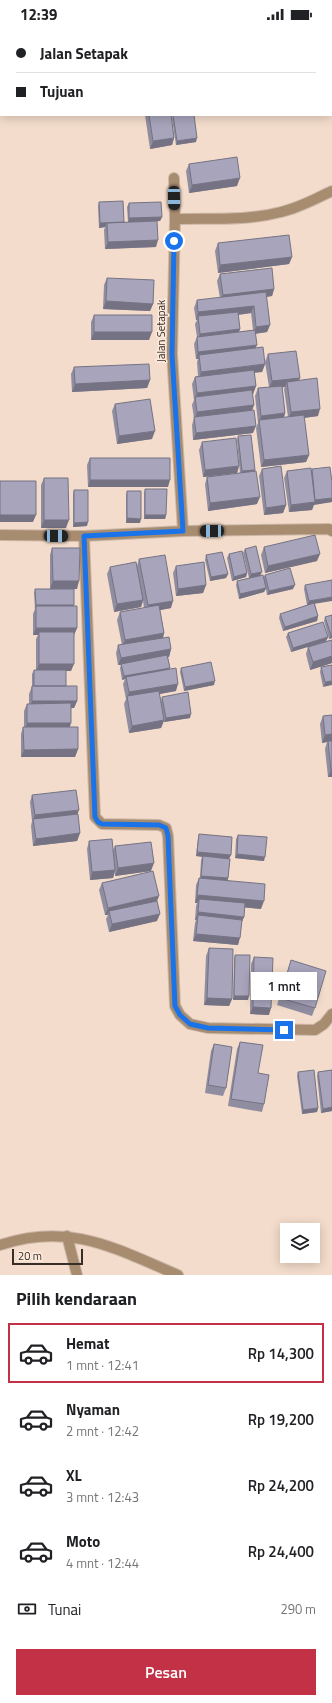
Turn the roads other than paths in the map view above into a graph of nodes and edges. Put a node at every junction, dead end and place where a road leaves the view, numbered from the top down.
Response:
1 (174, 178) dead end
2 (332, 191) edge
3 (175, 219) junction
4 (183, 531) junction
5 (332, 531) edge
6 (0, 535) edge
7 (84, 536) junction
8 (332, 1014) edge
9 (67, 1236) junction
10 (0, 1245) edge
11 (77, 1275) edge
12 (178, 1275) edge

1 - 3 street, Jalan Setapak
2 - 3 street
3 - 4 street, Jalan Setapak
4 - 5 street
4 - 7 street
6 - 7 street
7 - 8 street
9 - 10 street
9 - 11 street
9 - 12 street

